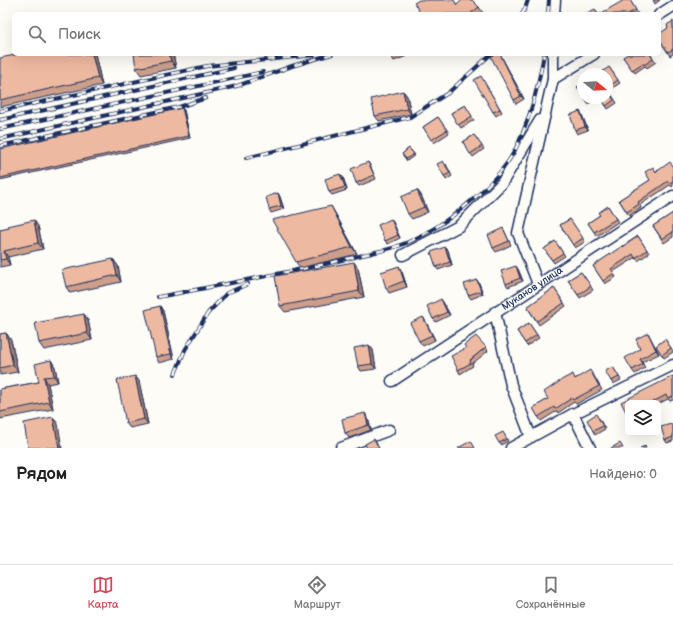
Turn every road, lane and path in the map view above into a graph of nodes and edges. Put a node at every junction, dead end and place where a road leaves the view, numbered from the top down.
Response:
1 (555, 0) edge
2 (673, 6) edge
3 (554, 12) edge
4 (661, 14) edge
5 (553, 56) edge
6 (591, 56) edge
7 (553, 79) junction
8 (546, 111) junction
9 (673, 196) edge
10 (403, 255) dead end
11 (538, 284) junction
12 (495, 312) junction
13 (673, 364) edge
14 (392, 381) dead end
15 (572, 414) junction
16 (389, 430) dead end
17 (531, 437) junction
18 (341, 448) edge
19 (511, 448) edge
20 (590, 448) edge

1 - 3 street
2 - 4 street
5 - 7 street
6 - 7 street
7 - 8 street
8 - 10 street
8 - 11 street
9 - 11 street, Муканов улица
11 - 12 street, Муканов улица
12 - 14 street, Муканов улица
12 - 17 street
13 - 15 street
15 - 17 street
15 - 20 street
16 - 18 street
17 - 19 street

